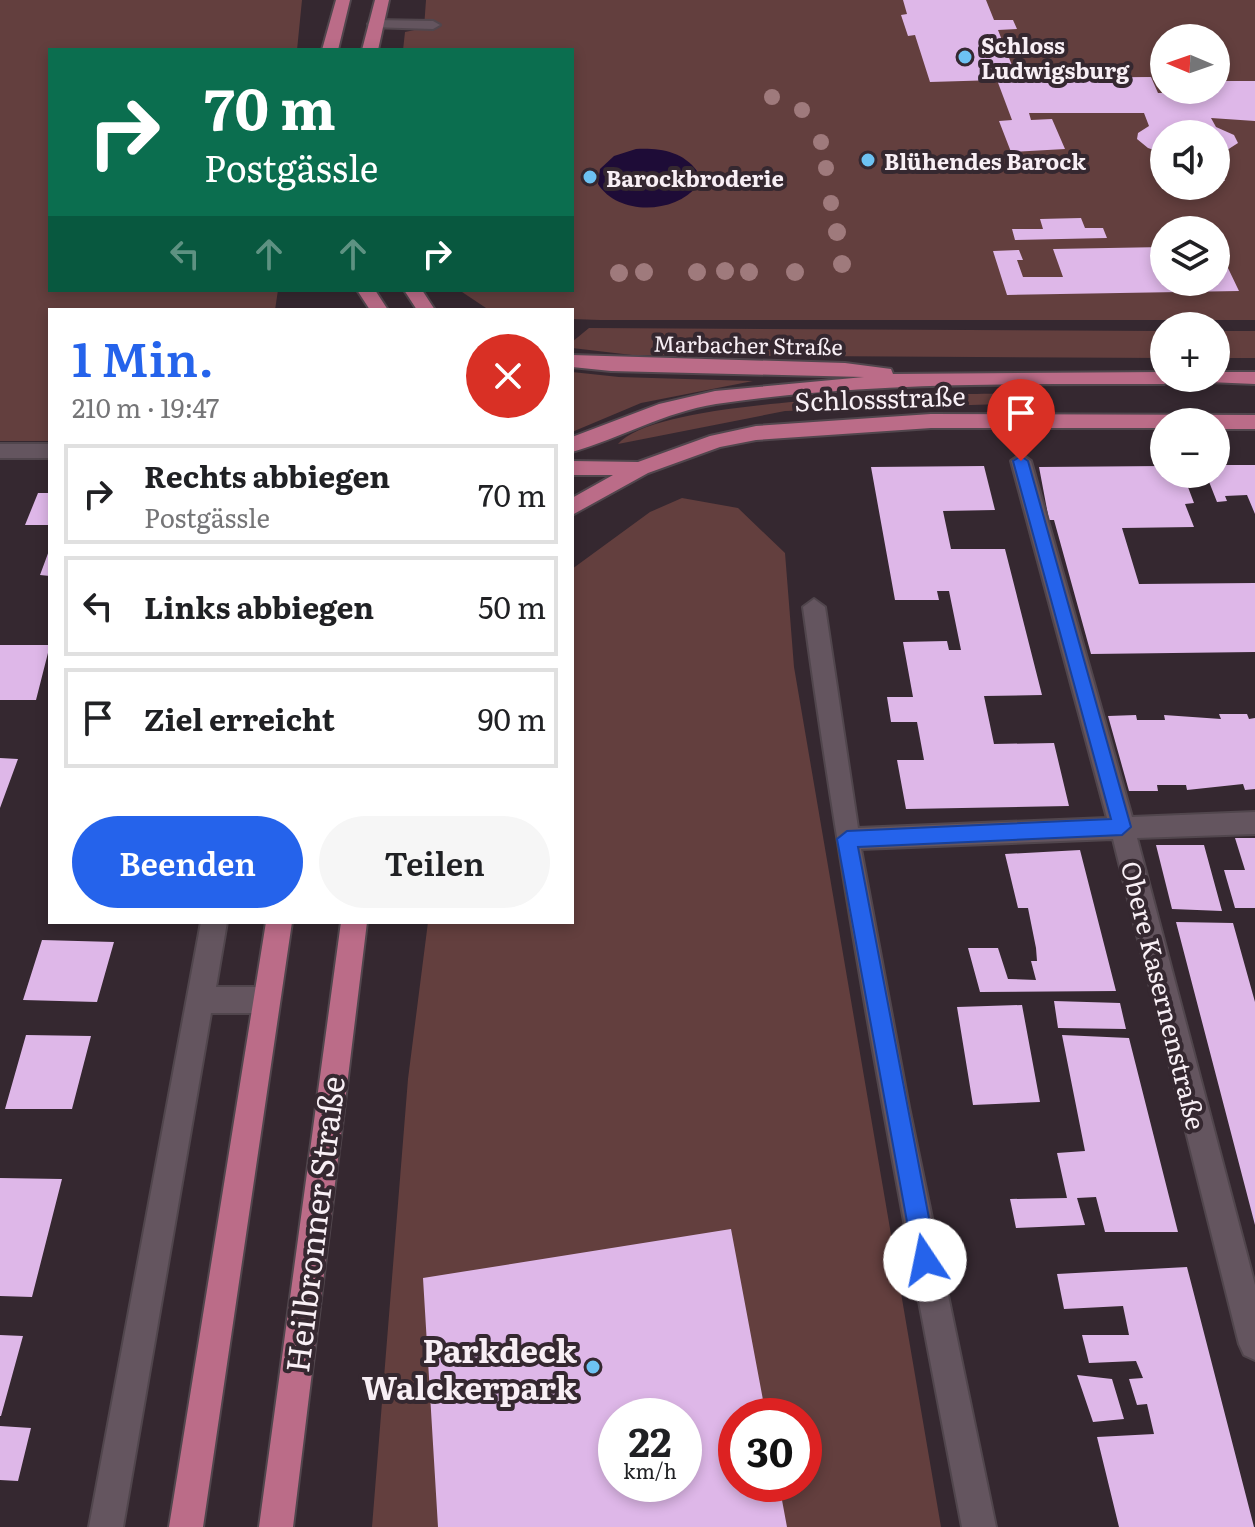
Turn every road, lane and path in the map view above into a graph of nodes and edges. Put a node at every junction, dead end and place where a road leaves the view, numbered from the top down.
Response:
1 (343, 0) edge
2 (382, 0) edge
3 (375, 24) junction
4 (433, 25) dead end
5 (331, 48) edge
6 (370, 48) edge
7 (574, 361) edge
8 (922, 378) junction
9 (1150, 378) edge
10 (1230, 378) edge
11 (1255, 378) edge
12 (1255, 422) edge
13 (574, 444) edge
14 (0, 451) edge
15 (48, 451) edge
16 (1021, 461) dead end
17 (574, 468) edge
18 (641, 468) junction
19 (574, 507) edge
20 (814, 607) dead end
21 (1255, 823) edge
22 (1122, 827) junction
23 (847, 839) junction
24 (214, 924) edge
25 (279, 924) edge
26 (354, 924) edge
27 (200, 1000) junction
28 (267, 1000) junction
29 (1255, 1344) edge
30 (106, 1527) edge
31 (186, 1527) edge
32 (276, 1527) edge
33 (979, 1527) edge

1 - 5 main road
2 - 3 main road
3 - 4 street
3 - 6 main road
7 - 8 main road, Marbacher Straße
8 - 9 main road, Schlossstraße
8 - 13 main road, Schlossstraße
10 - 11 main road
12 - 18 main road, Schlossstraße
14 - 15 street
16 - 22 street, Obere Kasernenstraße
17 - 18 main road
18 - 19 main road, Schlossstraße
20 - 23 street
21 - 22 street
22 - 23 street
22 - 29 street, Obere Kasernenstraße
23 - 33 street
24 - 27 street
25 - 28 main road
26 - 32 main road, Heilbronner Straße
27 - 28 street
27 - 30 street
28 - 31 main road

